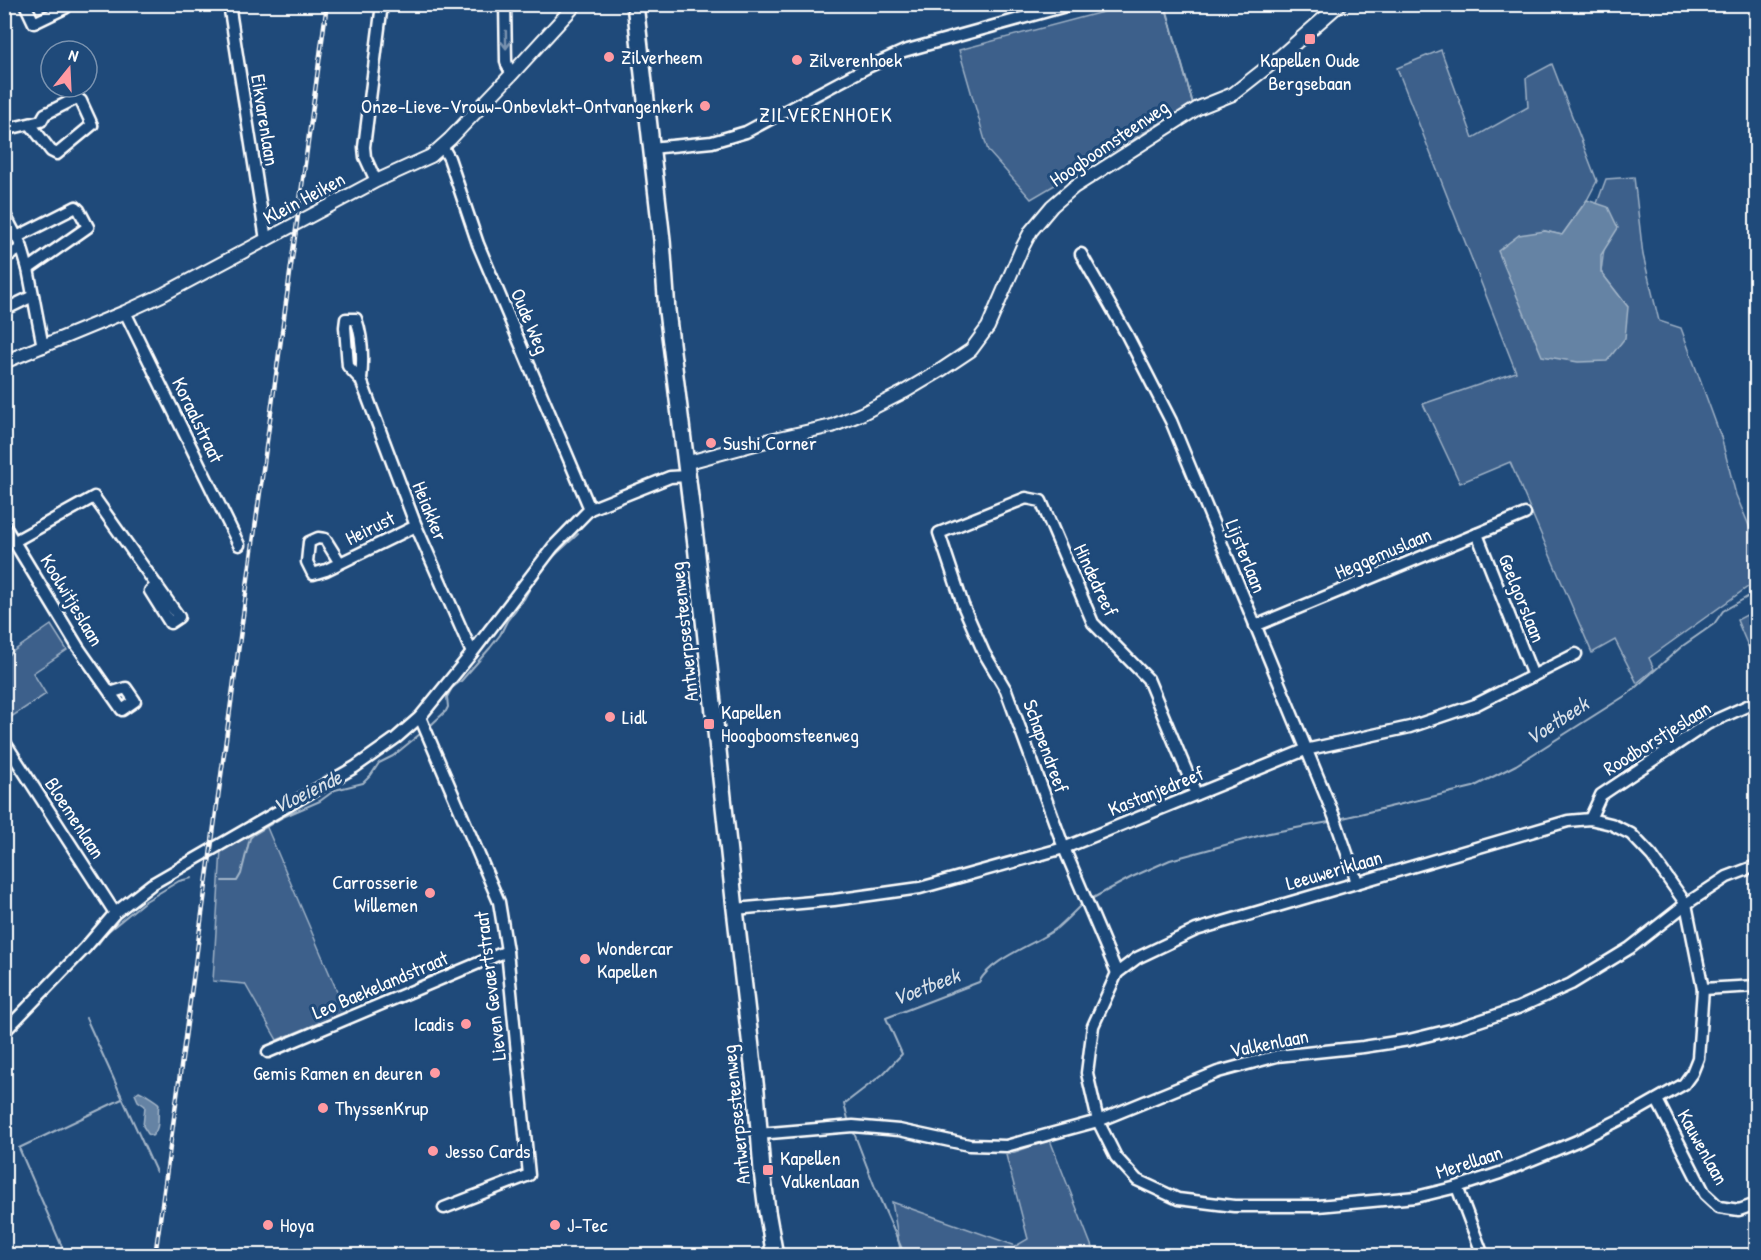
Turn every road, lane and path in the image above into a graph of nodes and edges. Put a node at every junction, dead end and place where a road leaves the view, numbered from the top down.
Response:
1 (25, 4) edge
2 (64, 4) edge
3 (229, 4) edge
4 (382, 4) edge
5 (505, 4) edge
6 (576, 4) edge
7 (635, 4) edge
8 (1073, 4) edge
9 (1335, 6) edge
10 (513, 74) junction
11 (30, 124) junction
12 (4, 130) edge
13 (442, 146) junction
14 (651, 148) junction
15 (376, 181) junction
16 (4, 213) edge
17 (17, 237) junction
18 (266, 240) junction
19 (22, 248) junction
20 (1081, 254) dead end
21 (4, 258) edge
22 (28, 268) junction
23 (33, 296) junction
24 (4, 310) edge
25 (125, 312) junction
26 (43, 347) junction
27 (4, 362) edge
28 (361, 380) junction
29 (686, 469) junction
30 (590, 508) junction
31 (1525, 514) dead end
32 (4, 525) edge
33 (416, 526) junction
34 (939, 533) joint
35 (1477, 534) junction
36 (15, 541) junction
37 (239, 545) dead end
38 (340, 563) dead end
39 (157, 585) dead end
40 (1255, 626) junction
41 (472, 653) junction
42 (1576, 654) dead end
43 (1533, 676) junction
44 (110, 693) dead end
45 (1756, 702) edge
46 (420, 717) junction
47 (4, 741) edge
48 (1305, 750) junction
49 (1196, 794) junction
50 (1590, 819) junction
51 (1064, 848) junction
52 (1756, 866) edge
53 (1357, 882) junction
54 (1686, 904) junction
55 (735, 909) junction
56 (115, 914) junction
57 (507, 951) junction
58 (1117, 973) junction
59 (1756, 986) edge
60 (1702, 989) junction
61 (4, 1032) edge
62 (268, 1052) dead end
63 (1657, 1100) junction
64 (1098, 1121) junction
65 (758, 1134) junction
66 (1457, 1187) junction
67 (1756, 1204) edge
68 (444, 1208) dead end
69 (1482, 1253) dead end
70 (776, 1256) edge

1 - 2 street
3 - 18 street, Eikvarenlaan
4 - 15 street
5 -> 10 street
6 - 10 street, Klein Heiken
7 - 14 main road, Antwerpsesteenweg
8 - 14 street
9 - 29 street, Hoogboomsteenweg
10 - 13 street, Klein Heiken
11 - 11 street
11 - 12 street
13 - 15 street, Klein Heiken
13 - 30 street, Oude Weg
14 - 29 main road, Antwerpsesteenweg
15 - 18 street, Klein Heiken
16 - 17 street
17 - 19 street
17 - 22 street
18 - 25 street, Klein Heiken
19 - 21 street
19 - 22 street
20 - 40 street, Lijsterlaan
22 - 23 street
23 - 24 street
23 - 26 street
25 - 26 street, Klein Heiken
25 - 37 street, Koraalstraat
26 - 27 street, Klein Heiken
28 - 28 street, Heiakker
28 - 33 street, Heiakker
29 - 30 street
29 - 55 main road, Antwerpsesteenweg
30 - 41 street
31 - 35 street, Heggemuslaan
32 - 36 street, Koolwitjeslaan
33 - 38 street, Heirust
33 - 41 street, Heiakker
34 - 49 street, Hindedreef
34 - 51 street, Schapendreef
35 - 40 street, Heggemuslaan
35 - 43 street, Geelgorslaan
36 - 39 street
36 - 44 street, Koolwitjeslaan
40 - 48 street, Lijsterlaan
41 - 46 street
42 - 43 street, Kastanjedreef
43 - 48 street, Kastanjedreef
45 - 50 street, Roodborstjeslaan
46 - 56 street
46 - 57 street, Lieven Gevaertstraat
47 - 56 street, Bloemenlaan
48 - 49 street, Kastanjedreef
48 - 53 street, Lijsterlaan
49 - 51 street, Kastanjedreef
50 - 53 street, Leeuweriklaan
50 - 54 street, Leeuweriklaan
51 - 55 street, Kastanjedreef
51 - 58 street, Schapendreef
52 - 54 street, Valkenlaan
53 - 58 street, Leeuweriklaan
54 - 60 street, Merellaan
54 - 64 street, Valkenlaan
55 - 65 main road, Antwerpsesteenweg
56 - 61 street
57 - 62 street, Leo Baekelandstraat
57 - 68 street, Lieven Gevaertstraat
58 - 64 street
59 - 60 street
60 - 63 street, Merellaan
63 - 66 street, Merellaan
63 - 67 street, Kauwenlaan
64 - 65 street, Valkenlaan
64 - 66 street, Merellaan
65 - 70 main road, Antwerpsesteenweg
66 - 69 street

